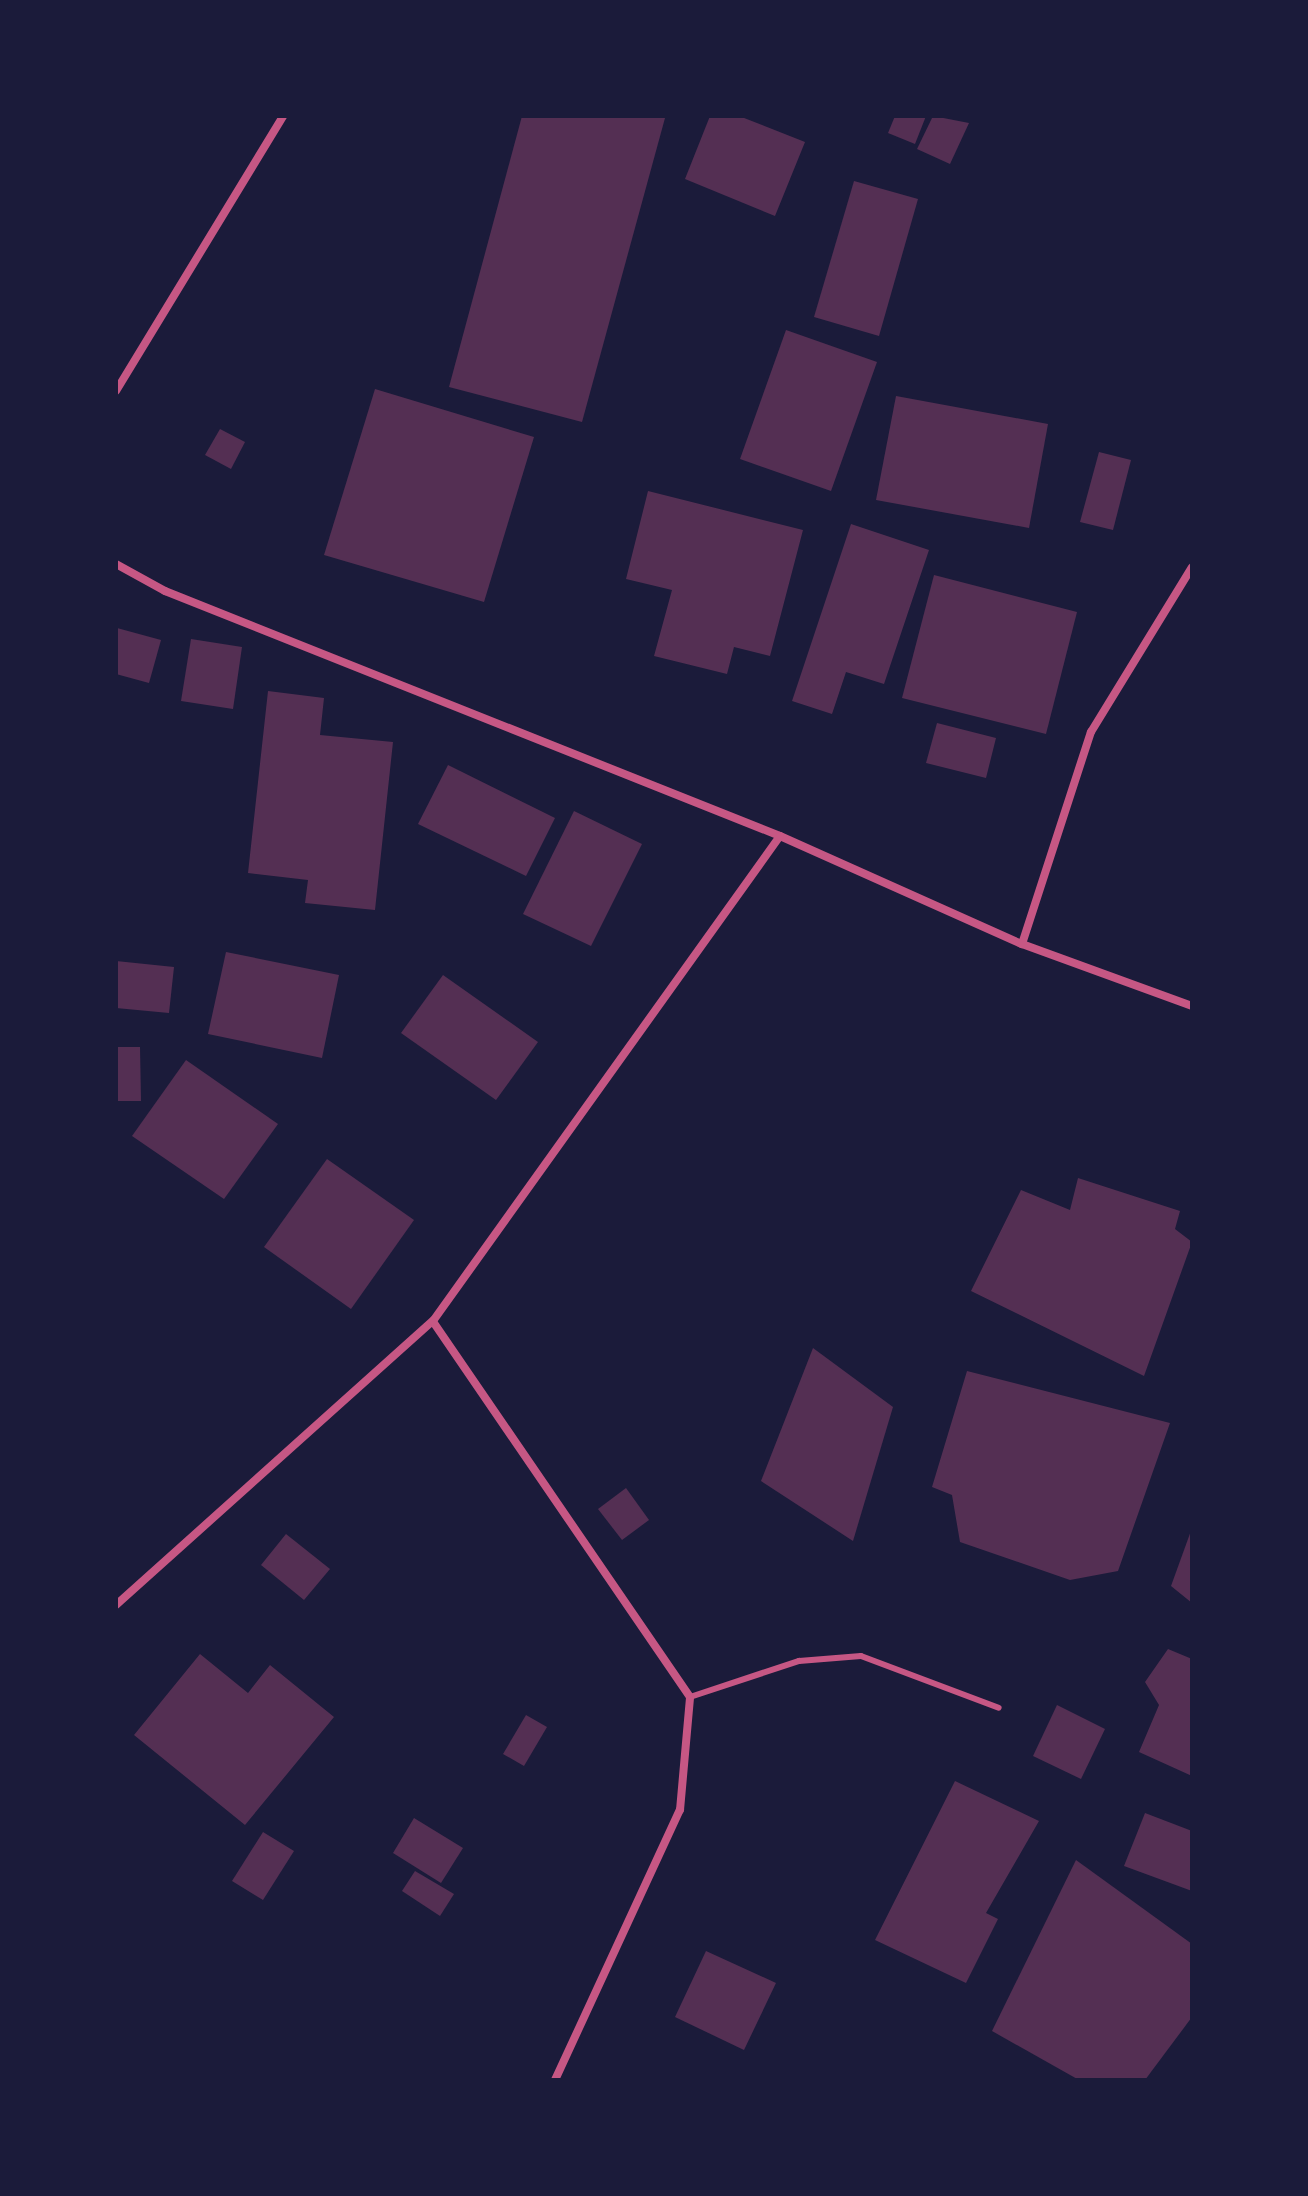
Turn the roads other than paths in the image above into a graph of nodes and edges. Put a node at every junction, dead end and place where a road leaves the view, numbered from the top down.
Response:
1 (283, 116) edge
2 (116, 391) edge
3 (116, 564) edge
4 (1192, 567) edge
5 (780, 836) junction
6 (1022, 944) junction
7 (1192, 1006) edge
8 (433, 1321) junction
9 (116, 1605) edge
10 (690, 1697) junction
11 (999, 1708) dead end
12 (555, 2080) edge

1 - 2 street
3 - 5 street
4 - 6 street
5 - 6 street
5 - 8 street
6 - 7 street
8 - 9 street
8 - 10 street
10 - 11 lane
10 - 12 street

